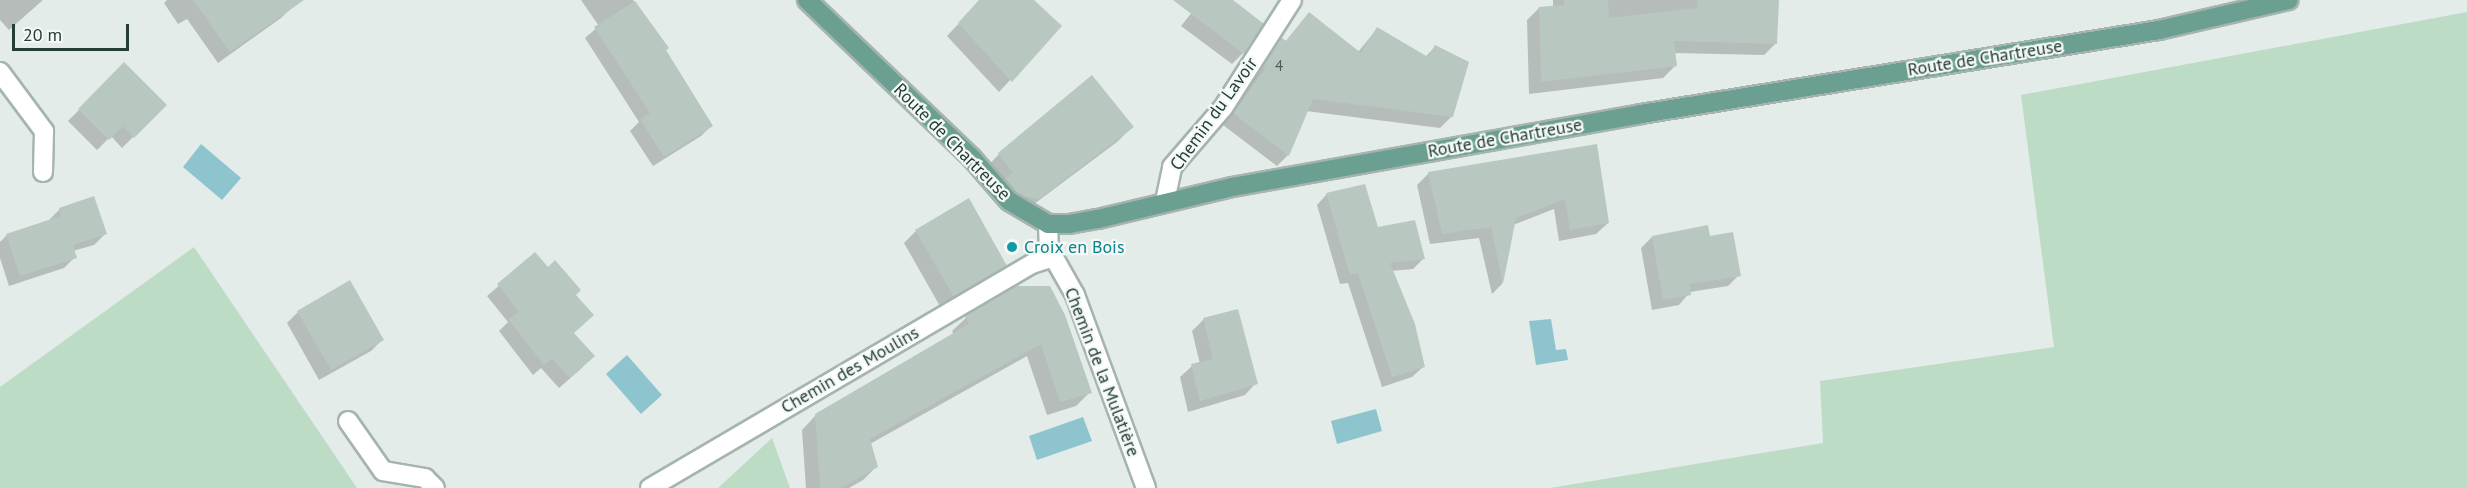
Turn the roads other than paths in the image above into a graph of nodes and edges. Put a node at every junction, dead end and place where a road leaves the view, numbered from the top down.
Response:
1 (807, 0) edge
2 (1292, 0) edge
3 (2289, 0) edge
4 (0, 72) edge
5 (42, 172) dead end
6 (1165, 201) junction
7 (1048, 224) junction
8 (1053, 257) junction
9 (348, 421) dead end
10 (435, 488) edge
11 (650, 488) edge
12 (1146, 488) edge

1 - 7 main road, Route de Chartreuse
2 - 6 street, Chemin du Lavoir
3 - 6 main road, Route de Chartreuse
4 - 5 street
6 - 7 main road, Route de Chartreuse
7 - 8 street, Chemin de la Mulatière
8 - 11 street, Chemin des Moulins
8 - 12 street, Chemin de la Mulatière
9 - 10 street

